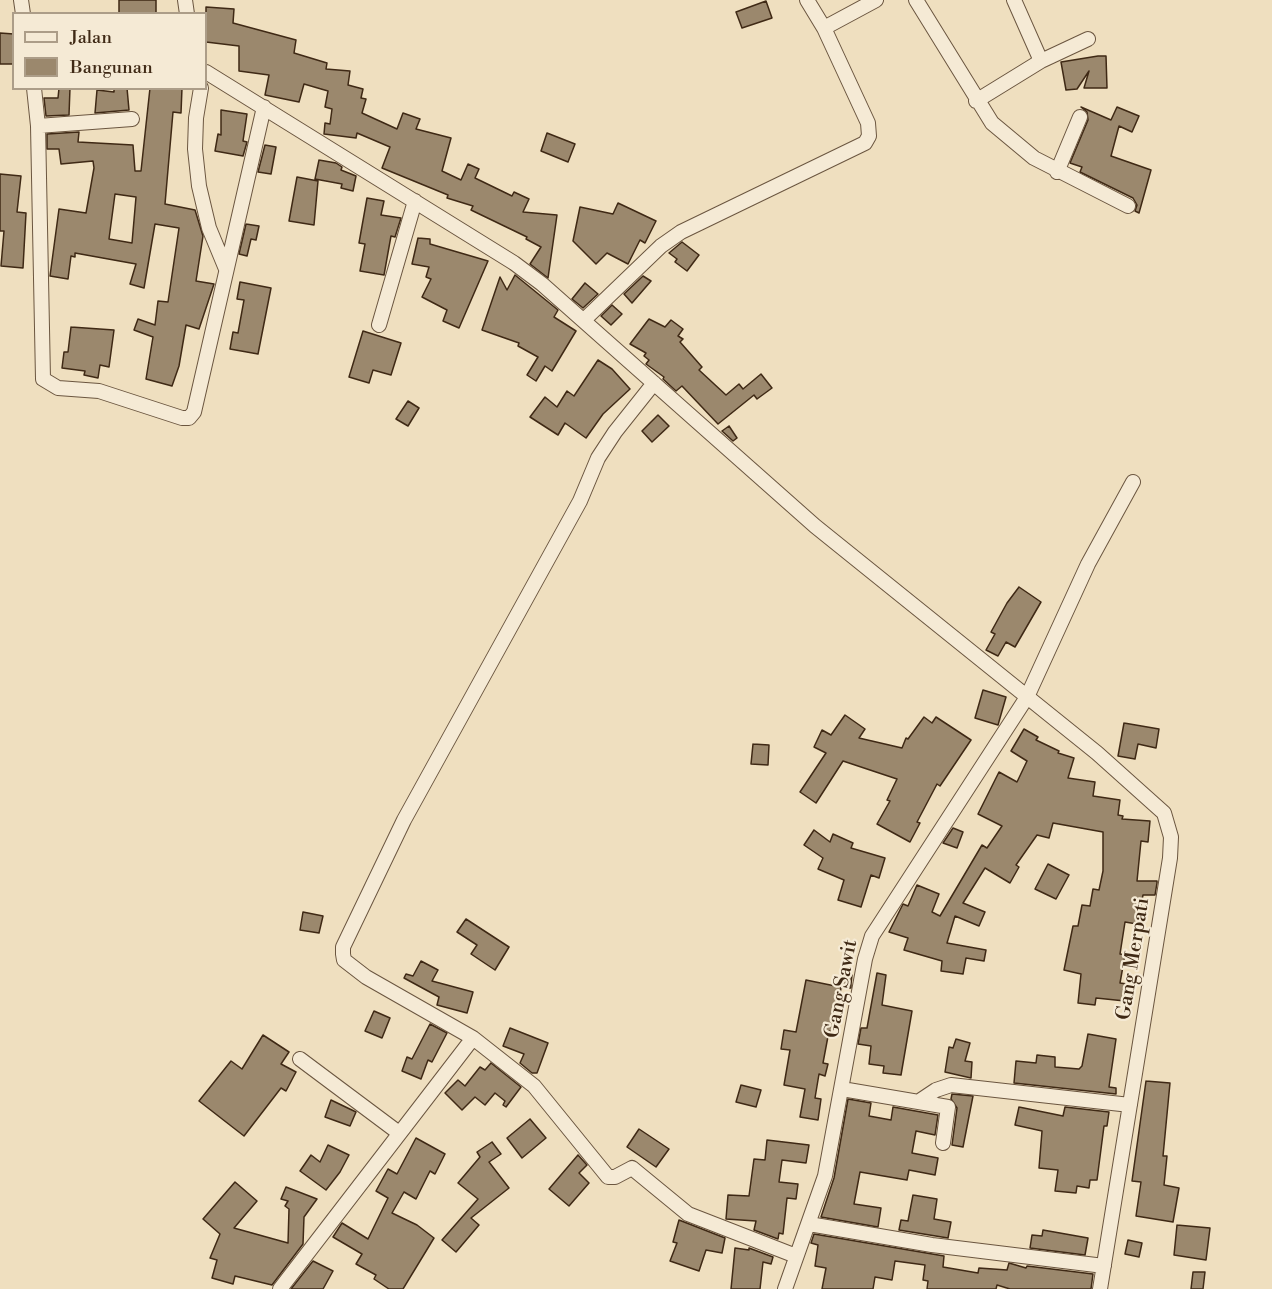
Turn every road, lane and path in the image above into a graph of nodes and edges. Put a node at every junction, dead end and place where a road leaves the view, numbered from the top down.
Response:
1 (807, 0) edge
2 (876, 0) edge
3 (916, 0) edge
4 (1014, 0) edge
5 (824, 28) junction
6 (1088, 39) dead end
7 (1041, 61) junction
8 (207, 73) edge
9 (34, 90) edge
10 (201, 90) edge
11 (976, 101) junction
12 (264, 107) junction
13 (1080, 117) dead end
14 (132, 119) dead end
15 (38, 126) junction
16 (1057, 172) junction
17 (415, 201) junction
18 (1128, 206) dead end
19 (226, 269) junction
20 (584, 320) junction
21 (379, 325) dead end
22 (654, 383) junction
23 (1133, 482) dead end
24 (1027, 697) junction
25 (472, 1038) junction
26 (300, 1059) dead end
27 (842, 1089) junction
28 (918, 1102) junction
29 (1130, 1105) junction
30 (399, 1133) junction
31 (943, 1143) dead end
32 (809, 1224) junction
33 (796, 1257) junction
34 (1104, 1266) junction
35 (280, 1289) edge
36 (785, 1289) edge
37 (1100, 1289) edge

1 - 5 street
2 - 5 street
3 - 11 street
4 - 7 street
5 - 20 street
6 - 7 street
7 - 11 street
8 - 12 street, Gang Merpati
9 - 15 street
10 - 19 street
11 - 16 street
12 - 17 street, Gang Merpati
12 - 19 street
13 - 16 street
14 - 15 street
15 - 19 street
16 - 18 street
17 - 20 street, Gang Merpati
17 - 21 street
20 - 22 street, Gang Merpati
22 - 24 street, Gang Merpati
22 - 25 street
23 - 24 street, Gang Sawit
24 - 27 street, Gang Sawit
24 - 29 street, Gang Merpati
25 - 30 street
25 - 33 street
26 - 30 street
27 - 28 street
27 - 32 street, Gang Sawit
28 - 29 street
28 - 31 street
29 - 34 street, Gang Merpati
30 - 35 street
32 - 33 street, Gang Sawit
32 - 34 street
33 - 36 street, Gang Sawit
34 - 37 street, Gang Merpati

